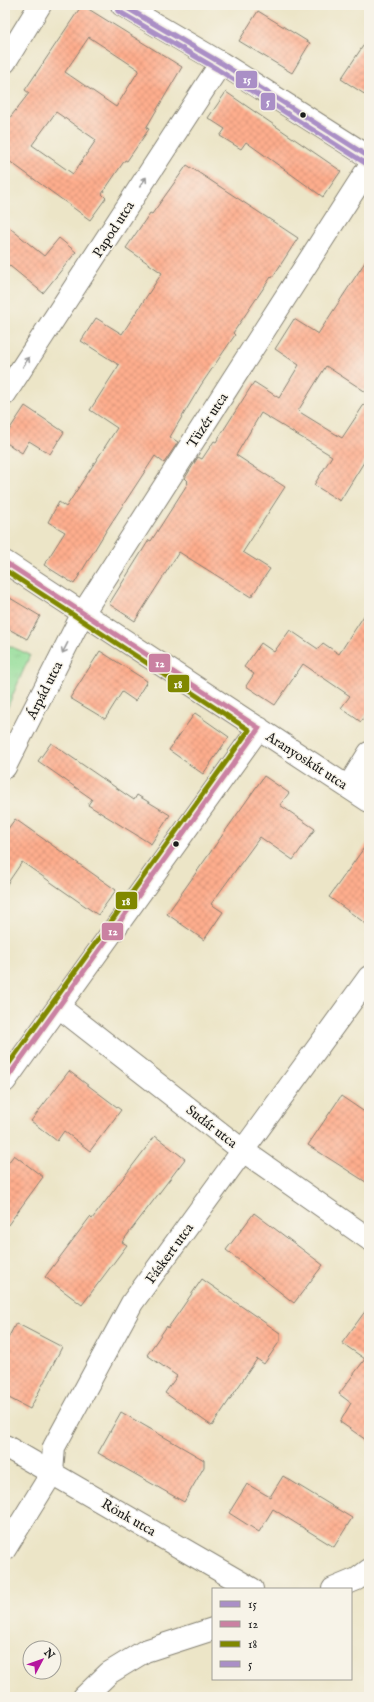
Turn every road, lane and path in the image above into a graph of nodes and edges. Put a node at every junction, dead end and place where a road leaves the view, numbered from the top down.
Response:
1 (40, 5) edge
2 (122, 5) edge
3 (5, 62) edge
4 (221, 63) junction
5 (369, 156) edge
6 (369, 167) edge
7 (5, 394) edge
8 (5, 562) edge
9 (83, 613) junction
10 (259, 728) junction
11 (369, 753) edge
12 (5, 767) edge
13 (348, 787) junction
14 (369, 801) edge
15 (369, 977) edge
16 (59, 1007) junction
17 (5, 1081) edge
18 (242, 1150) junction
19 (369, 1239) edge
20 (5, 1446) edge
21 (52, 1473) junction
22 (5, 1549) edge
23 (369, 1570) edge
24 (250, 1588) edge
25 (335, 1588) edge
26 (212, 1629) edge
27 (84, 1697) edge

1 - 3 street
2 - 4 street
4 - 5 street
7 -> 4 street, Papod utca
6 - 9 street, Tüzér utca
8 - 9 street, Aranyoskút utca
9 - 10 street, Aranyoskút utca
9 -> 12 street, Árpád utca
10 - 13 street, Aranyoskút utca
10 - 16 street
11 - 13 street
13 - 14 street, Aranyoskút utca
15 - 18 street, Fáskert utca
16 - 17 street
16 - 18 street, Sudár utca
18 - 19 street, Sudár utca
18 - 21 street, Fáskert utca
20 - 21 street, Rönk utca
21 - 22 street, Fáskert utca
21 - 24 street, Rönk utca
23 - 25 street
26 - 27 street

